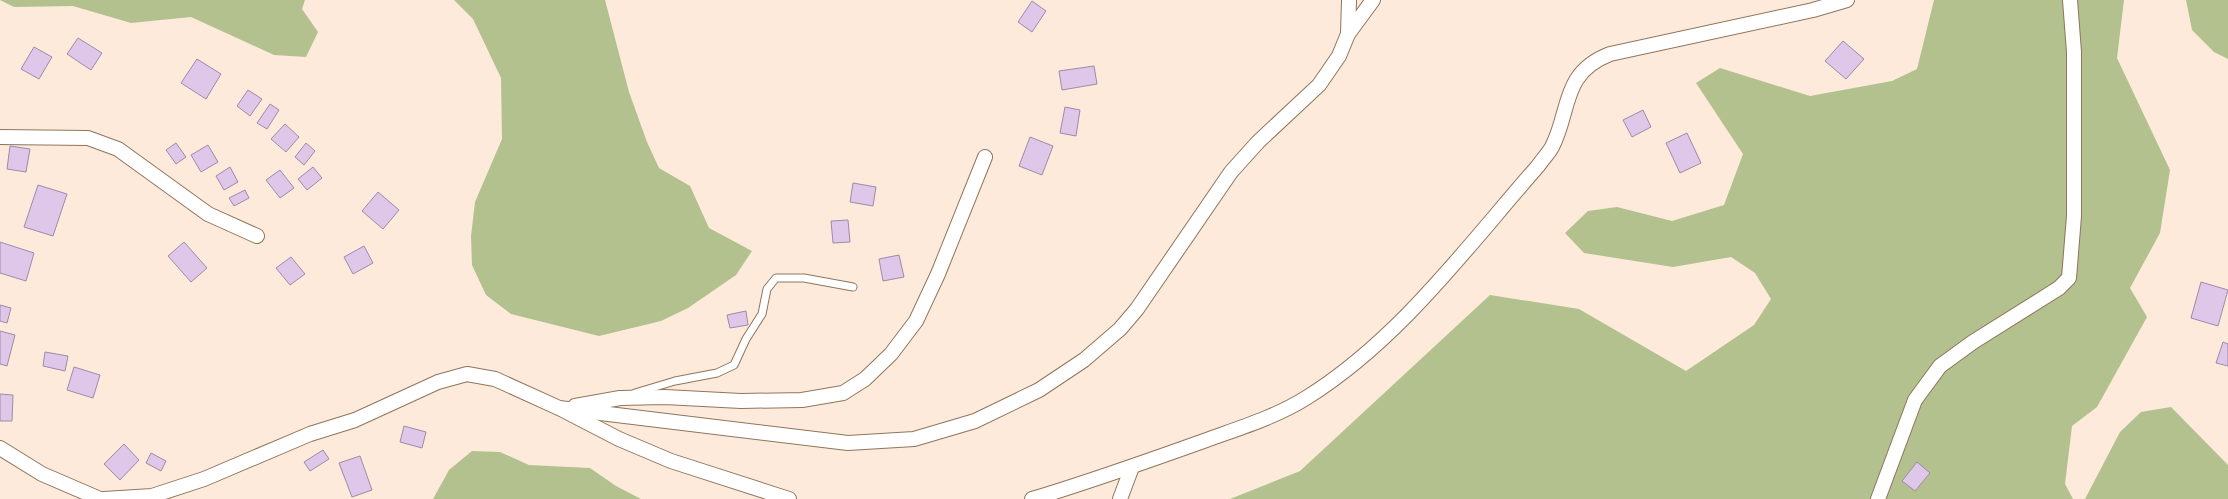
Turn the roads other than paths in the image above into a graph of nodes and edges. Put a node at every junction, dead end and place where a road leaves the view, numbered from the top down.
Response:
1 (1349, 0) edge
2 (1373, 0) edge
3 (1846, 0) edge
4 (2070, 0) edge
5 (1817, 5) edge
6 (1348, 34) junction
7 (0, 137) edge
8 (985, 156) dead end
9 (257, 236) dead end
10 (853, 287) dead end
11 (620, 398) junction
12 (560, 408) junction
13 (0, 448) edge
14 (1132, 467) junction
15 (100, 499) edge
16 (104, 499) edge
17 (789, 499) edge
18 (1032, 499) edge
19 (1120, 499) edge
20 (1878, 499) edge

1 - 6 street
2 - 6 street
3 - 5 street
4 - 20 street
5 - 14 street
6 - 12 street
7 - 9 street
8 - 11 street
10 - 11 lane
11 - 12 street
12 - 16 street
12 - 17 street
13 - 15 street
14 - 18 street
14 - 19 street

